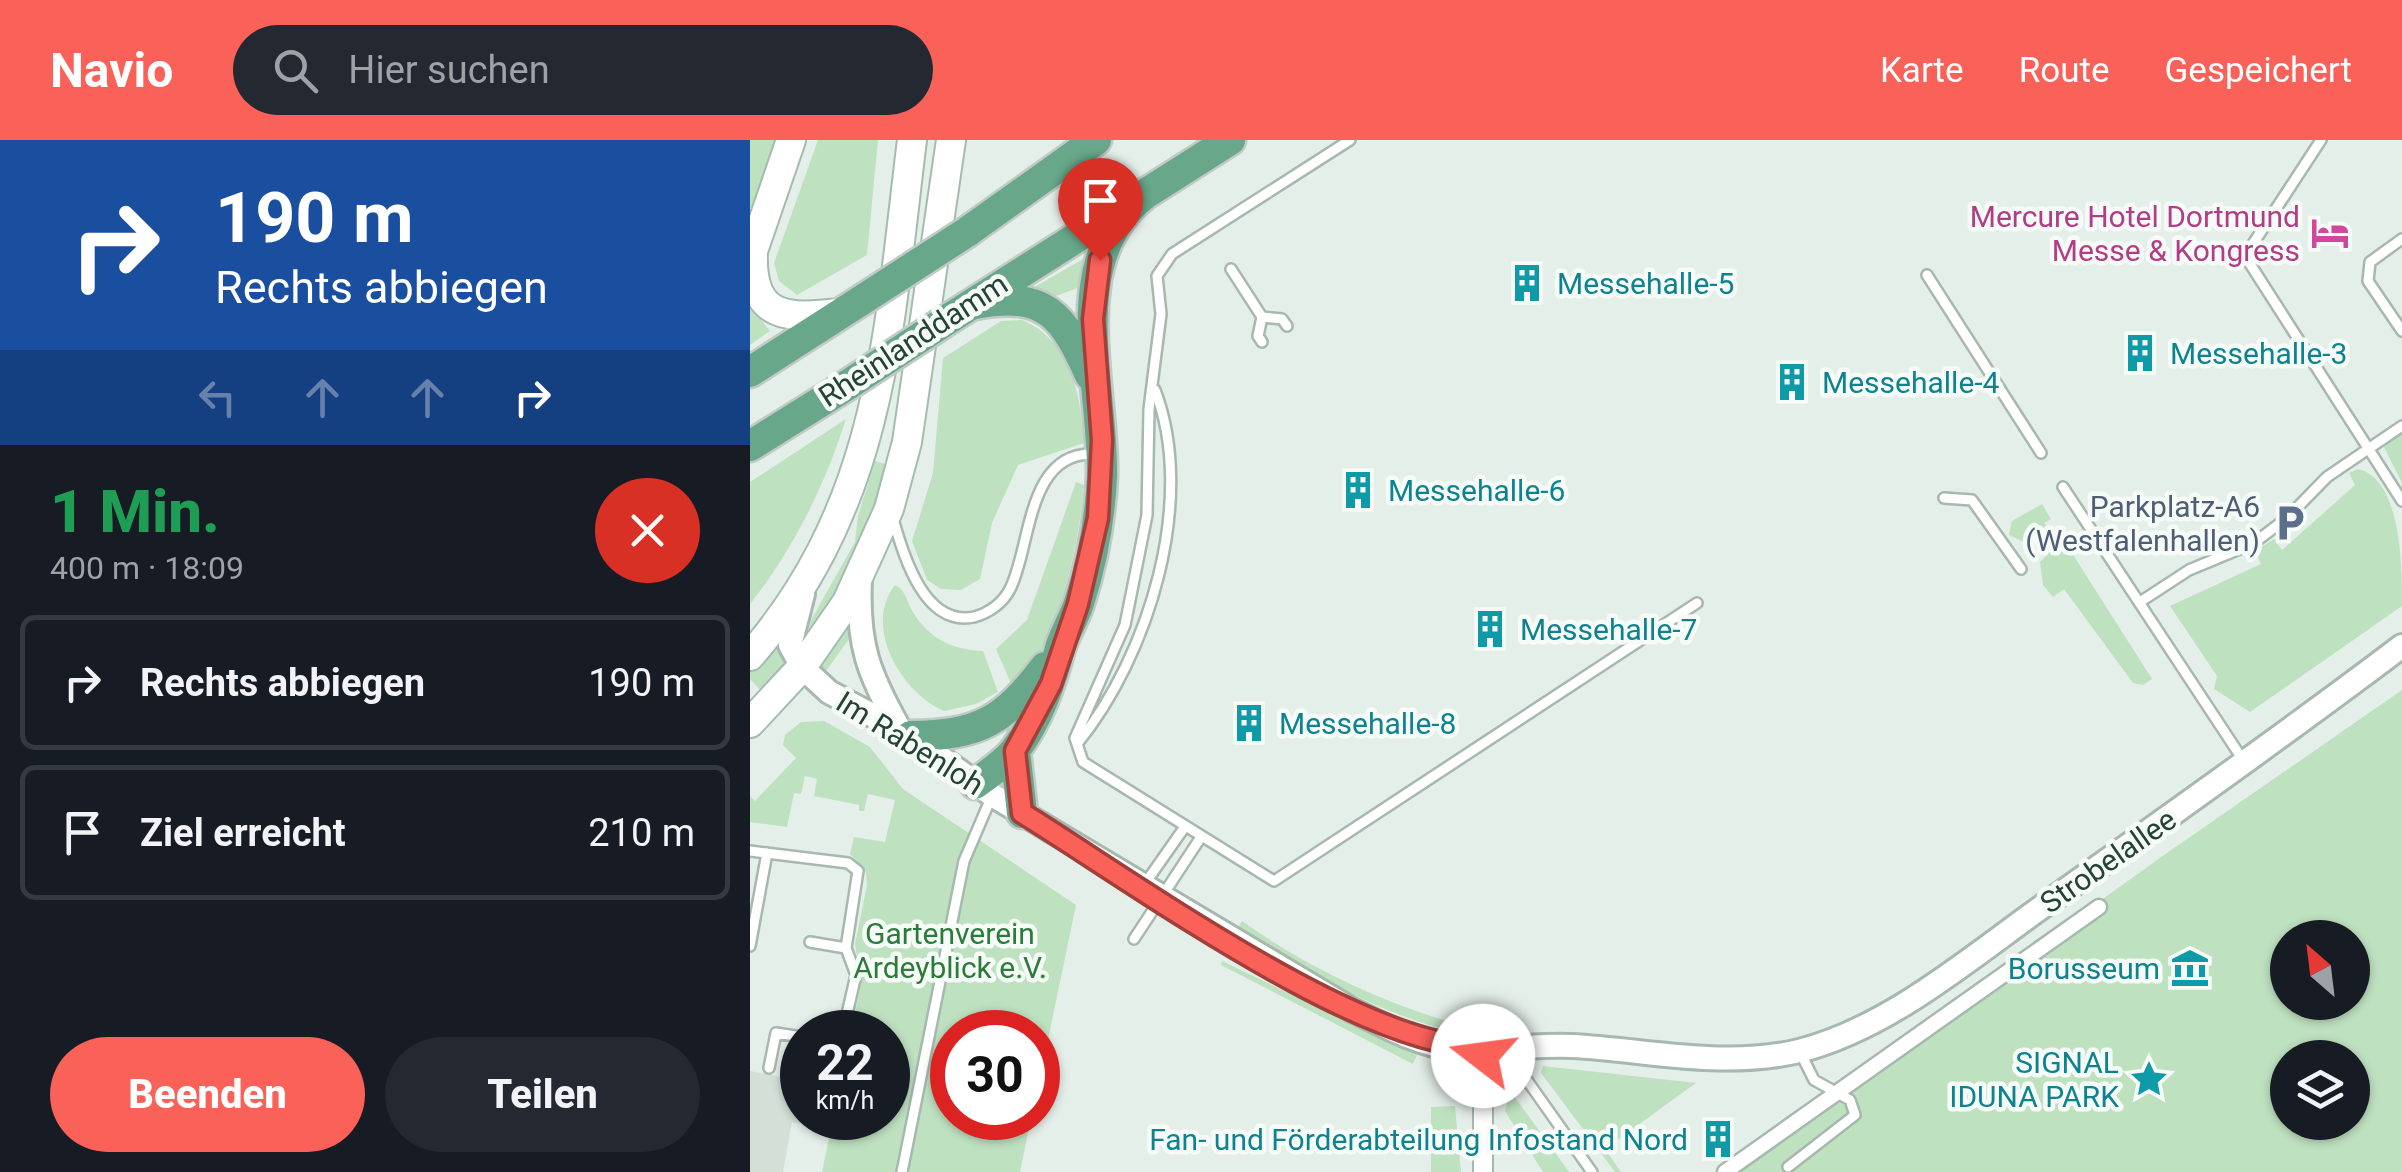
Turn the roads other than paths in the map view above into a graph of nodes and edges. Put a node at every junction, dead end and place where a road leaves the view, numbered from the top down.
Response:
1 (791, 140) edge
2 (903, 140) edge
3 (912, 140) edge
4 (950, 140) edge
5 (1096, 140) edge
6 (1230, 140) edge
7 (1350, 140) edge
8 (2321, 140) edge
9 (908, 171) junction
10 (1144, 196) junction
11 (2402, 238) edge
12 (1231, 269) dead end
13 (1926, 274) dead end
14 (852, 306) junction
15 (961, 311) junction
16 (1262, 317) junction
17 (1287, 326) dead end
18 (2402, 331) edge
19 (1262, 342) dead end
20 (750, 372) edge
21 (1154, 387) junction
22 (1096, 388) junction
23 (2402, 426) edge
24 (750, 446) edge
25 (2369, 450) junction
26 (2041, 453) dead end
27 (1102, 455) junction
28 (2063, 487) dead end
29 (1944, 498) dead end
30 (2402, 501) edge
31 (890, 508) junction
32 (2021, 569) dead end
33 (860, 576) junction
34 (805, 586) junction
35 (2140, 602) junction
36 (1698, 603) dead end
37 (1062, 644) junction
38 (2402, 646) edge
39 (750, 656) edge
40 (802, 668) junction
41 (1023, 695) junction
42 (750, 723) edge
43 (906, 733) junction
44 (1076, 744) junction
45 (1015, 751) junction
46 (2246, 764) junction
47 (984, 789) junction
48 (1022, 813) junction
49 (1184, 828) junction
50 (1201, 837) junction
51 (750, 851) edge
52 (767, 853) junction
53 (1151, 892) junction
54 (2099, 908) dead end
55 (1134, 938) dead end
56 (810, 942) dead end
57 (750, 946) edge
58 (846, 948) junction
59 (848, 1010) edge
60 (780, 1034) edge
61 (1493, 1047) junction
62 (1800, 1050) junction
63 (768, 1068) dead end
64 (1839, 1092) junction
65 (1788, 1167) dead end
66 (902, 1172) edge
67 (1483, 1172) edge
68 (1592, 1172) edge
69 (1725, 1172) edge

1 - 14 main road
2 - 9 main road
3 - 9 main road
4 - 31 main road
5 - 14 main road, Rheinlanddamm, bridge
6 - 10 main road, Rheinlanddamm
7 - 21 lane
8 - 25 lane
9 - 34 main road
10 - 15 main road, Rheinlanddamm
10 - 22 main road
11 - 18 lane
12 - 16 lane
13 - 26 lane
14 - 20 main road, Rheinlanddamm
15 - 22 main road
15 - 24 main road, Rheinlanddamm, bridge
16 - 17 lane
16 - 19 lane
21 - 44 lane
21 - 44 lane
22 - 27 main road
23 - 25 lane
25 - 30 lane
25 - 35 lane
27 - 31 lane
27 - 37 main road
28 - 35 lane
29 - 32 lane
31 - 33 main road
33 - 40 main road
33 - 43 street
34 - 39 main road
34 - 40 street
35 - 46 lane
36 - 50 lane
37 - 41 main road
37 - 45 main road
38 - 46 street, Strobelallee
40 - 42 main road
40 - 43 street, Im Rabenloh
41 - 43 main road
41 - 47 main road
43 - 47 street, Im Rabenloh
44 - 49 lane
45 - 47 main road
45 - 48 main road
46 - 62 street, Strobelallee
47 - 48 street, Im Rabenloh
47 - 66 lane
48 - 53 street, Im Rabenloh
49 - 50 lane
49 - 53 lane
50 - 53 lane
51 - 52 lane
52 - 57 lane
52 - 58 lane
53 - 55 lane
53 - 61 street, Im Rabenloh
54 - 64 street, Strobelallee
56 - 58 lane
58 - 59 lane
60 - 63 lane
61 - 62 street, Im Rabenloh
61 - 67 street
61 - 68 lane
62 - 64 lane
64 - 65 lane
64 - 69 street, Strobelallee

